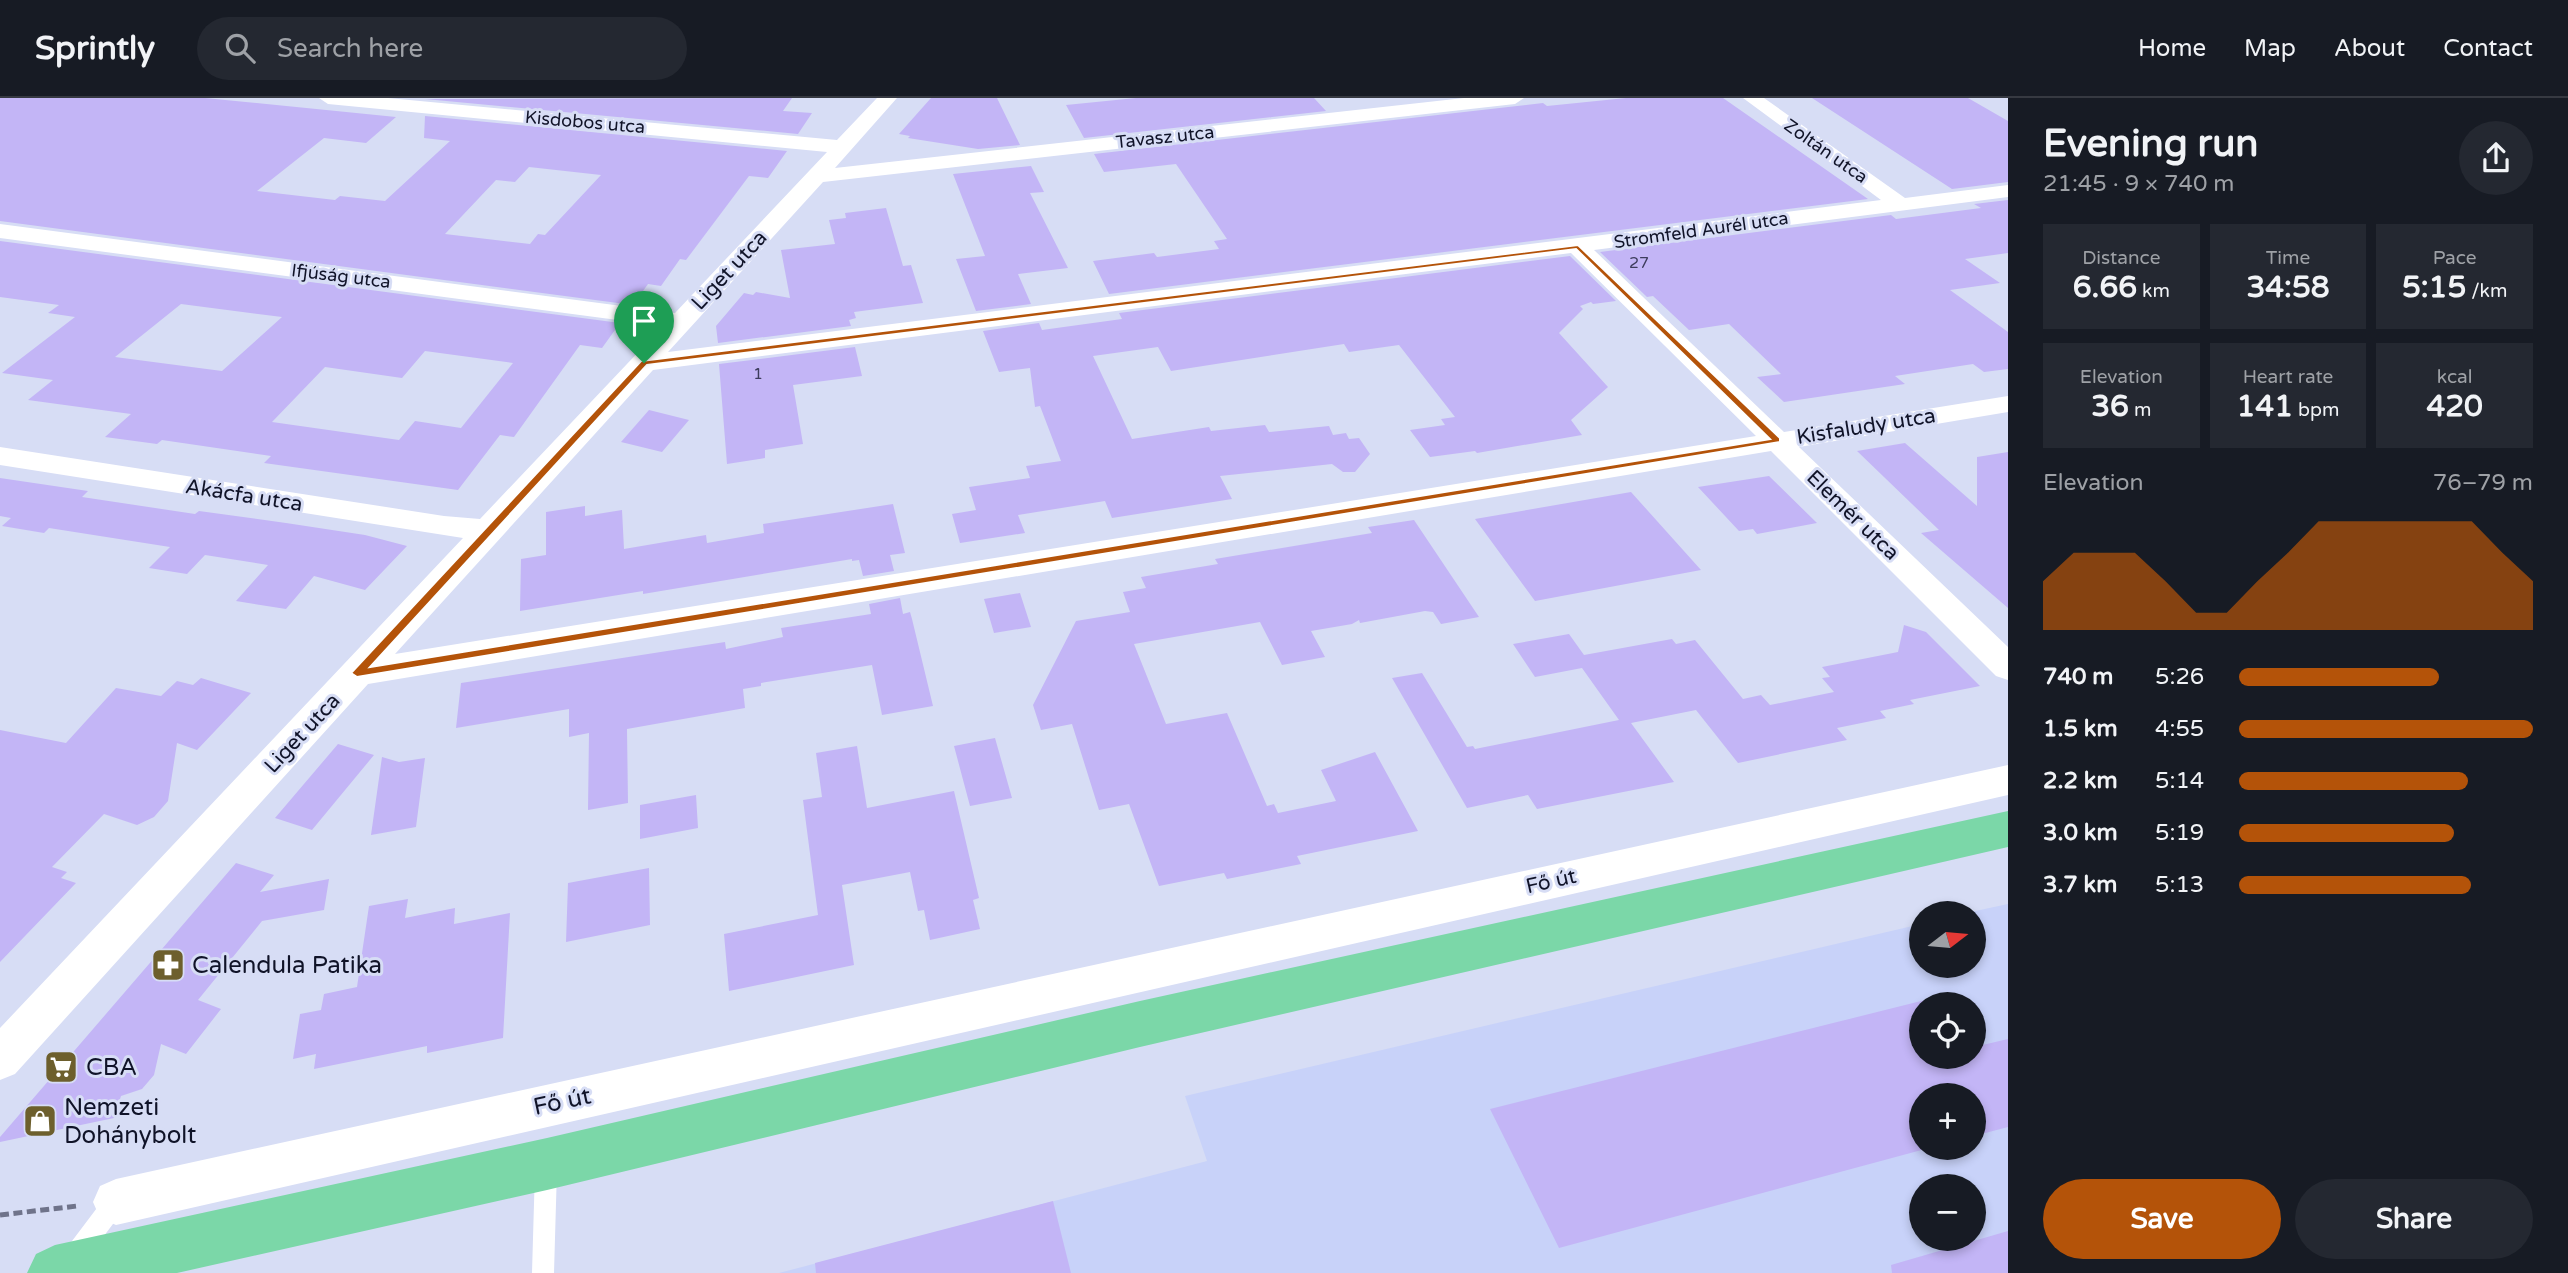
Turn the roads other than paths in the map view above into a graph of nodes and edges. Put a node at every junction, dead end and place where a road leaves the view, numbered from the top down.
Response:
1 (328, 98) edge
2 (888, 98) edge
3 (1515, 98) edge
4 (1752, 98) edge
5 (843, 147) junction
6 (816, 176) junction
7 (2008, 191) edge
8 (1900, 204) junction
9 (0, 231) edge
10 (1578, 247) junction
11 (682, 321) junction
12 (644, 363) junction
13 (2008, 404) edge
14 (1777, 440) junction
15 (0, 456) edge
16 (489, 530) junction
17 (2008, 667) edge
18 (357, 673) junction
19 (2008, 780) edge
20 (2008, 829) edge
21 (1094, 983) junction
22 (1109, 1031) junction
23 (8, 1041) edge
24 (547, 1164) junction
25 (116, 1202) joint
26 (59, 1272) edge
27 (543, 1273) edge

1 - 5 street, Kisdobos utca
2 - 5 street, Liget utca
3 - 6 street, Tavasz utca
4 - 8 street, Zoltán utca
5 - 6 street, Liget utca
6 - 11 street, Liget utca
7 - 8 street, Stromfeld Aurél utca
8 - 10 street, Stromfeld Aurél utca
9 - 11 street, Ifjúság utca
10 - 12 street, Stromfeld Aurél utca
10 - 14 street, Elemér utca
11 - 12 street, Liget utca
12 - 16 street, Liget utca
13 - 14 street, Kisfaludy utca
14 - 17 street, Elemér utca
14 - 18 street, Kisfaludy utca
15 - 16 street, Akácfa utca
16 - 18 street, Liget utca
18 - 23 street, Liget utca
19 - 21 street, Fő út
20 - 22 main road
21 - 22 street
21 - 25 street, Fő út
22 - 24 main road
24 - 26 main road
24 - 27 lane
25 - 26 lane

